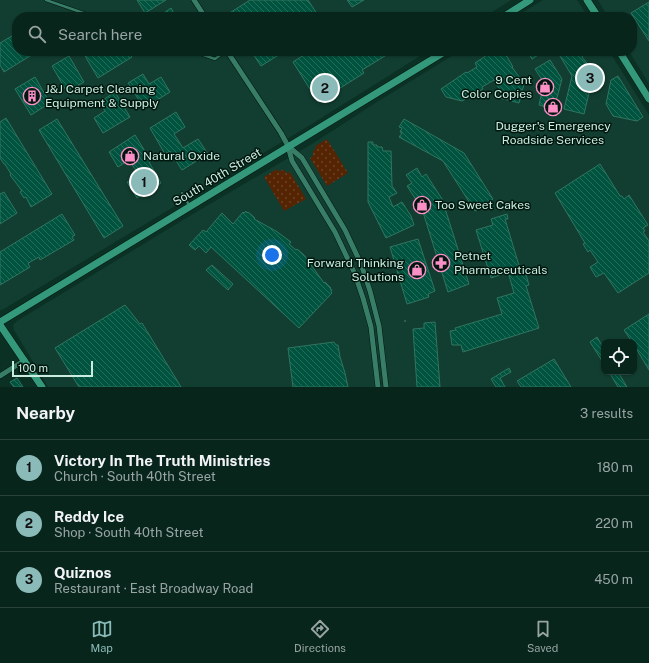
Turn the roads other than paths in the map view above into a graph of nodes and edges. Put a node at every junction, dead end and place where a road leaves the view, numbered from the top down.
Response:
1 (46, 0) edge
2 (194, 0) edge
3 (530, 0) edge
4 (587, 0) edge
5 (80, 12) edge
6 (202, 12) edge
7 (510, 12) edge
8 (595, 12) edge
9 (206, 56) edge
10 (220, 56) edge
11 (230, 56) edge
12 (438, 56) edge
13 (622, 56) edge
14 (649, 99) edge
15 (288, 146) junction
16 (182, 193) dead end
17 (190, 206) junction
18 (0, 324) edge
19 (25, 360) junction
20 (0, 376) edge
21 (42, 387) edge
22 (378, 387) edge
23 (386, 387) edge

1 - 5 lane
2 - 6 street
3 - 7 main road
4 - 8 main road
9 - 10 lane
11 - 15 street
12 - 15 main road, South 40th Street
13 - 14 main road
15 - 17 main road, South 40th Street
15 - 22 street
15 - 23 street
16 - 17 lane
17 - 18 main road, South 40th Street
18 - 19 main road
19 - 20 street
19 - 21 main road

